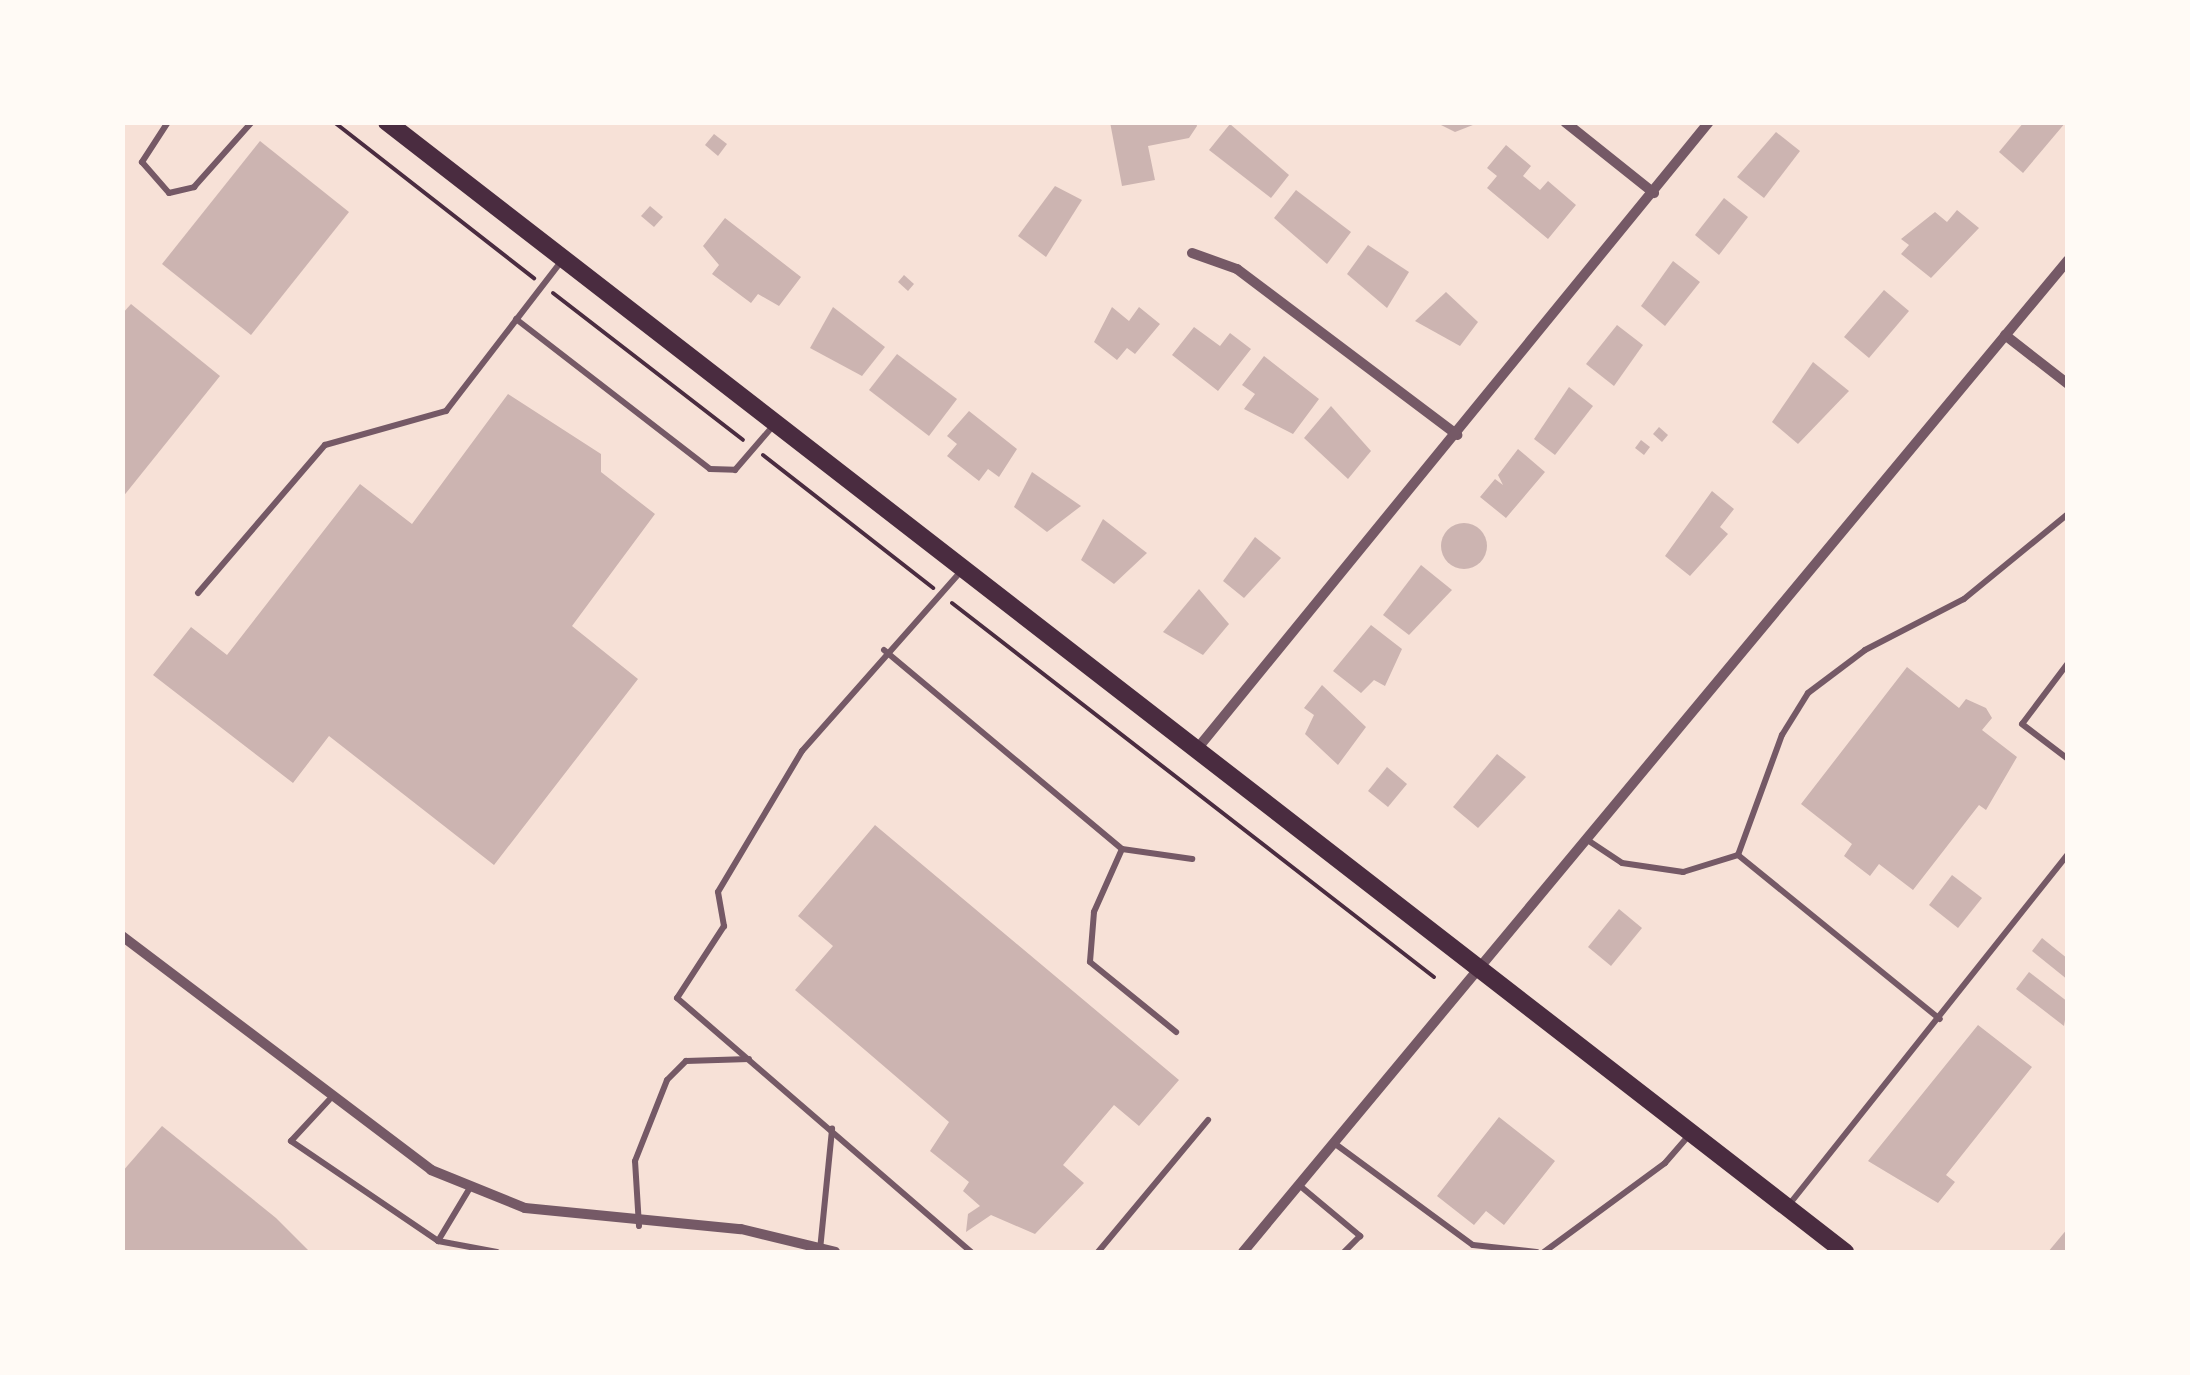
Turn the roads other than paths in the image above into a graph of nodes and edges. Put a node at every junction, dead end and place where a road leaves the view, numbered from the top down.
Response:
1 (168, 122) edge
2 (252, 122) edge
3 (387, 122) edge
4 (1565, 122) edge
5 (1709, 122) edge
6 (1654, 193) junction
7 (1192, 253) dead end
8 (563, 258) junction
9 (2068, 260) edge
10 (516, 319) junction
11 (2005, 335) junction
12 (2068, 384) edge
13 (776, 422) junction
14 (1458, 435) junction
15 (2068, 514) edge
16 (964, 568) junction
17 (198, 594) dead end
18 (884, 650) junction
19 (2068, 663) edge
20 (1197, 748) junction
21 (2068, 759) edge
22 (1586, 840) junction
23 (1122, 848) junction
24 (2068, 854) edge
25 (1738, 855) junction
26 (1192, 860) dead end
27 (122, 936) edge
28 (1480, 968) junction
29 (1940, 1019) junction
30 (1176, 1032) dead end
31 (749, 1059) junction
32 (329, 1100) junction
33 (1208, 1120) dead end
34 (832, 1128) junction
35 (1691, 1132) junction
36 (1334, 1142) junction
37 (1299, 1185) junction
38 (470, 1186) junction
39 (1787, 1207) junction
40 (638, 1226) junction
41 (438, 1241) junction
42 (820, 1250) edge
43 (497, 1252) edge
44 (835, 1252) edge
45 (971, 1252) edge
46 (1098, 1252) edge
47 (1243, 1252) edge
48 (1344, 1252) edge
49 (1541, 1252) edge
50 (1845, 1252) edge

1 - 2 lane
3 - 8 main road
4 - 6 street
5 - 6 street
6 - 14 street
7 - 14 street
8 - 10 lane
8 - 13 main road
9 - 11 street
10 - 13 lane
10 - 17 lane
11 - 12 street
11 - 22 street
13 - 16 main road
14 - 20 street
15 - 25 lane
16 - 18 lane
16 - 20 main road
18 - 23 lane
18 - 31 lane
19 - 21 lane
20 - 28 main road
22 - 25 lane
22 - 28 street
23 - 26 lane
23 - 30 lane
24 - 29 lane
25 - 29 lane
27 - 32 street
28 - 35 main road
28 - 36 street
29 - 39 lane
31 - 34 lane
31 - 40 lane
32 - 38 street
32 - 41 lane
33 - 46 lane
34 - 42 lane
34 - 45 lane
35 - 39 main road
35 - 49 lane
36 - 37 street
36 - 49 lane
37 - 47 street
37 - 48 lane
38 - 40 street
38 - 41 lane
39 - 50 main road
40 - 42 street
41 - 43 lane
42 - 44 street

